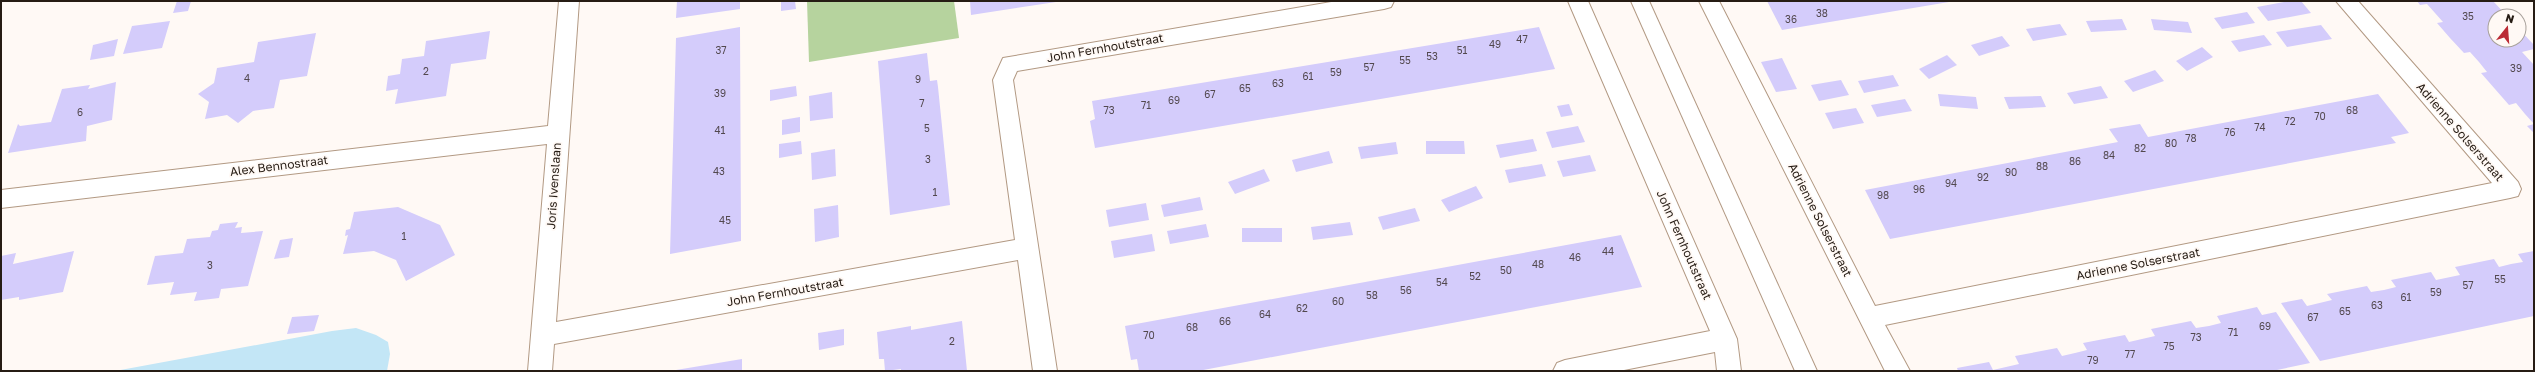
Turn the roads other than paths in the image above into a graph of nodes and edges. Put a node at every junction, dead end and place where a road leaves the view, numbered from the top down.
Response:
1 (569, 1) edge
2 (1384, 1) edge
3 (1578, 1) edge
4 (1640, 1) edge
5 (1709, 1) edge
6 (2346, 1) edge
7 (558, 134) junction
8 (1, 199) edge
9 (1027, 248) junction
10 (1869, 318) junction
11 (543, 335) junction
12 (1725, 339) junction
13 (540, 371) edge
14 (1045, 371) edge
15 (1565, 371) edge
16 (1729, 371) edge
17 (1806, 371) edge
18 (1898, 371) edge

1 - 7 street, Joris Ivenslaan
2 - 9 street, John Fernhoutstraat
3 - 12 street, John Fernhoutstraat
4 - 17 lane
5 - 10 street, Adrienne Solserstraat
6 - 10 street, Adrienne Solserstraat
7 - 8 street, Alex Bennostraat
7 - 11 street, Joris Ivenslaan
9 - 11 street, John Fernhoutstraat
9 - 14 street, John Fernhoutstraat
10 - 18 street
11 - 13 street, Joris Ivenslaan
12 - 15 street
12 - 16 street, John Fernhoutstraat

